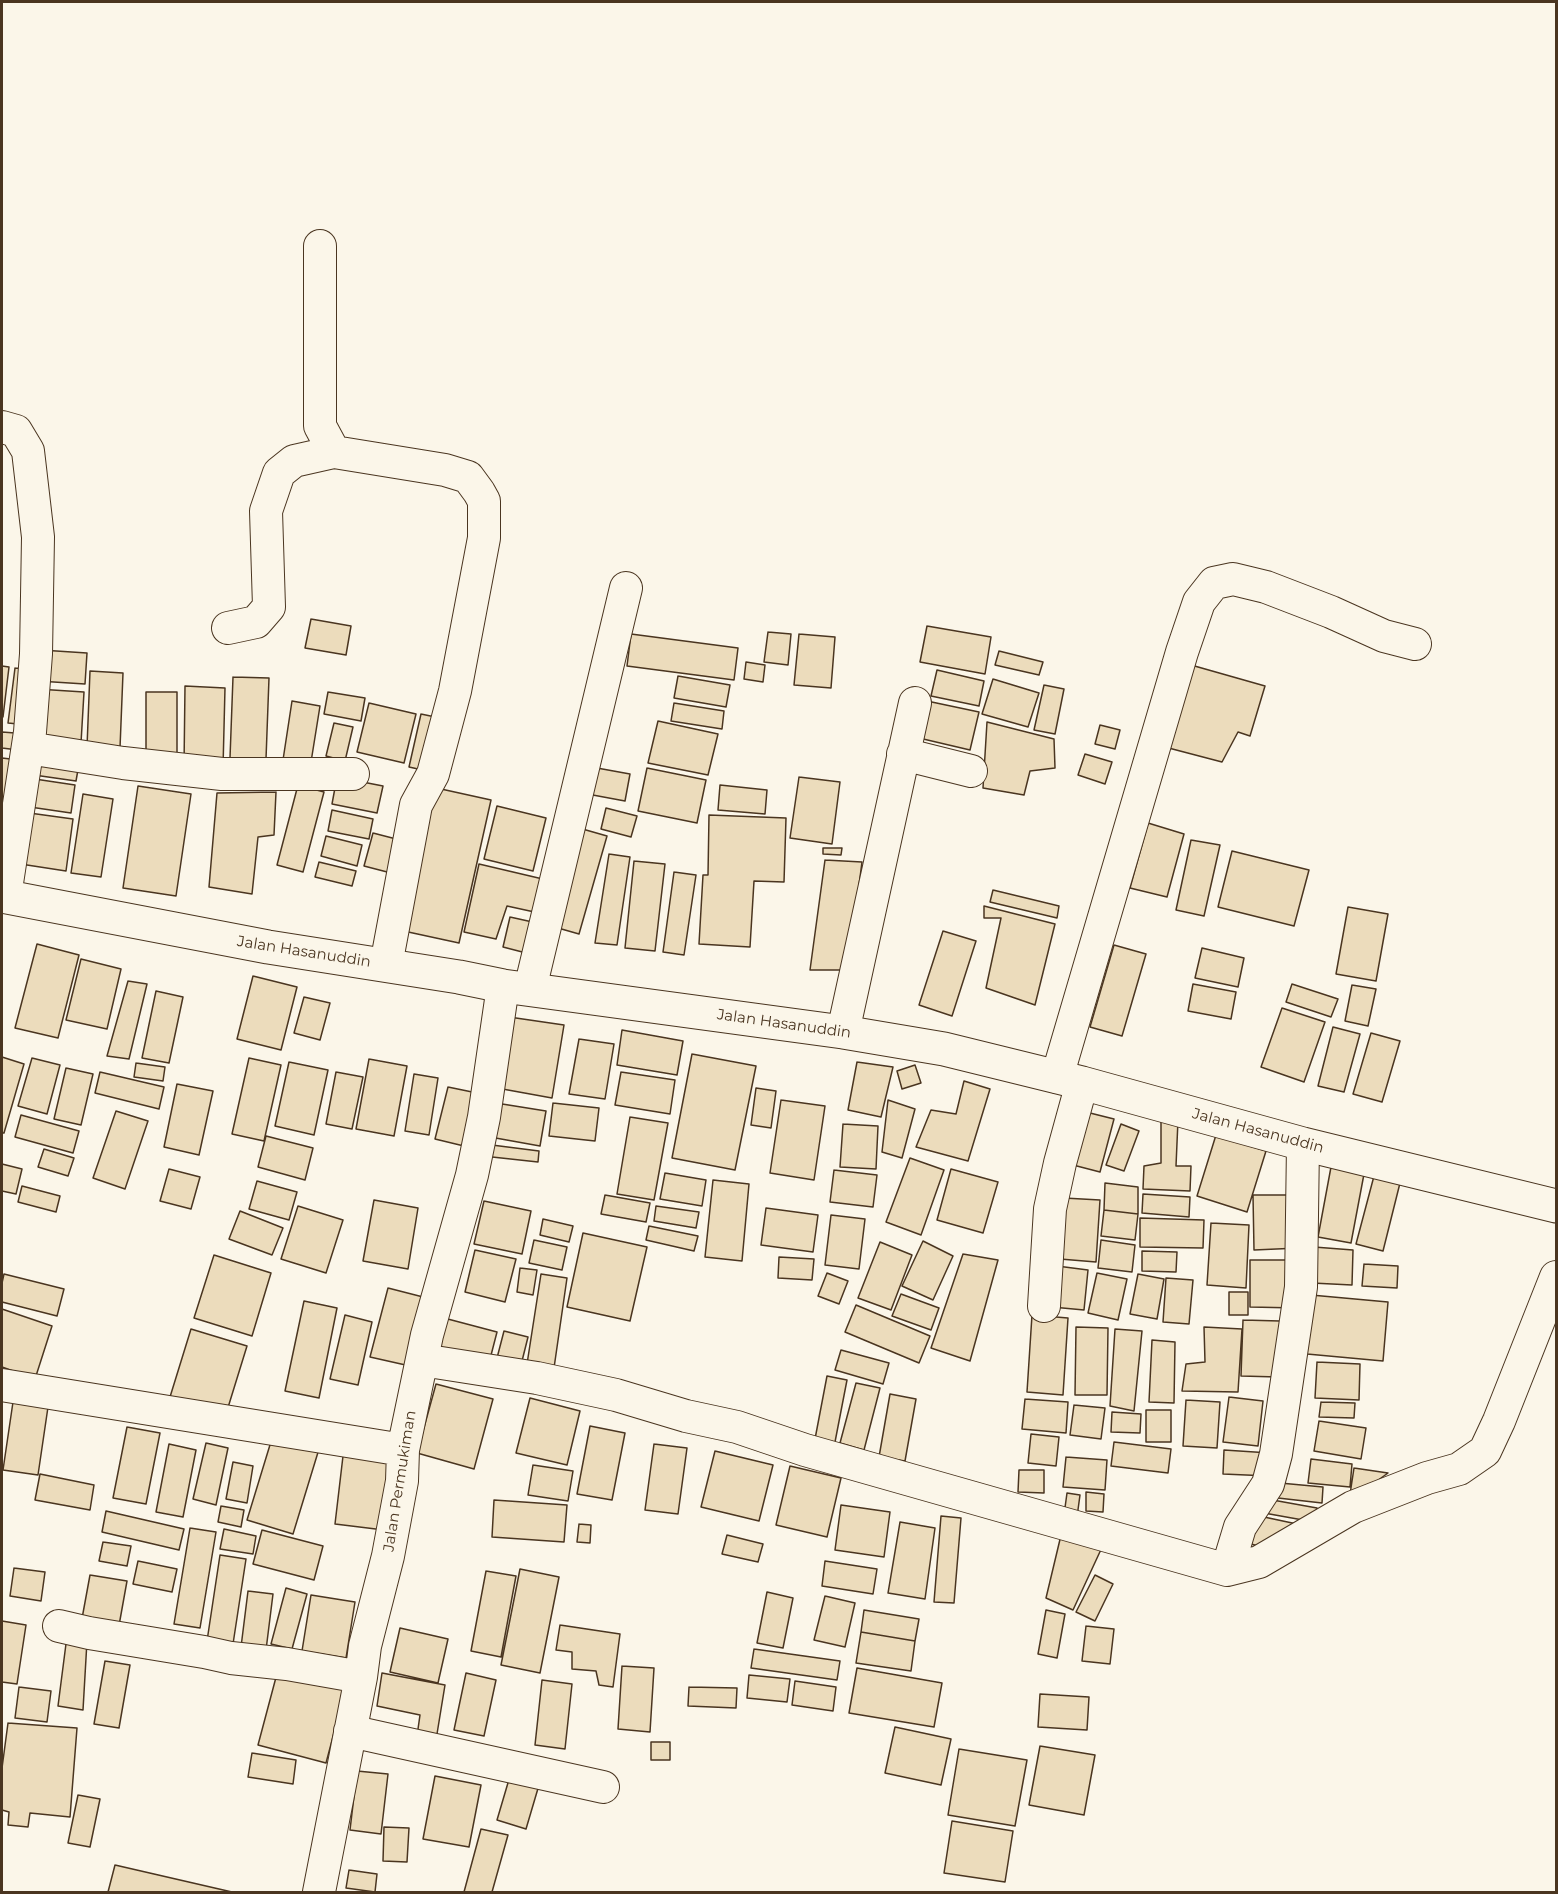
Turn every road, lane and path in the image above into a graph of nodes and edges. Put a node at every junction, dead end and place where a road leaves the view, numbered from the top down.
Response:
1 (320, 246) dead end
2 (2, 428) edge
3 (334, 452) junction
4 (626, 588) dead end
5 (228, 628) dead end
6 (1414, 644) dead end
7 (915, 703) dead end
8 (27, 748) junction
9 (903, 754) junction
10 (971, 771) dead end
11 (353, 774) dead end
12 (3, 896) edge
13 (386, 965) junction
14 (516, 988) junction
15 (843, 1032) junction
16 (1070, 1080) junction
17 (1303, 1144) junction
18 (1557, 1206) edge
19 (1557, 1277) edge
20 (1044, 1306) dead end
21 (422, 1360) junction
22 (5, 1386) edge
23 (403, 1450) junction
24 (1227, 1570) junction
25 (59, 1626) dead end
26 (361, 1677) junction
27 (350, 1731) junction
28 (603, 1787) dead end
29 (320, 1893) edge

1 - 3 street
2 - 8 street
3 - 5 street
3 - 13 street
4 - 14 street, Jalan Permukiman
6 - 16 street
7 - 9 street
8 - 11 street
8 - 12 street
9 - 10 street
9 - 15 street
12 - 13 main road, Jalan Hasanuddin
13 - 14 main road, Jalan Hasanuddin
14 - 15 main road, Jalan Hasanuddin
14 - 21 street, Jalan Permukiman
15 - 16 main road, Jalan Hasanuddin
16 - 17 main road, Jalan Hasanuddin
16 - 20 street
17 - 18 main road, Jalan Hasanuddin
17 - 24 street
19 - 24 street
21 - 23 street, Jalan Permukiman
21 - 24 street
22 - 23 street
23 - 26 street, Jalan Permukiman
25 - 26 street
26 - 27 street, Jalan Permukiman
27 - 28 street
27 - 29 street, Jalan Permukiman

